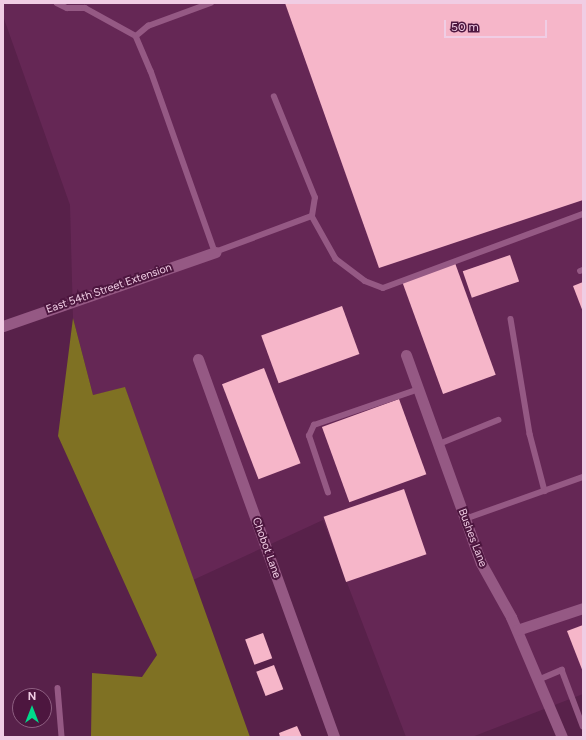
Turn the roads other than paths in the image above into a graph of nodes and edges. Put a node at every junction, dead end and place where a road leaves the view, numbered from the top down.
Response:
1 (57, 3) edge
2 (211, 3) edge
3 (66, 6) edge
4 (136, 36) junction
5 (274, 97) dead end
6 (583, 214) edge
7 (312, 216) junction
8 (215, 252) junction
9 (511, 319) dead end
10 (3, 326) edge
11 (406, 355) dead end
12 (198, 359) dead end
13 (420, 389) junction
14 (498, 420) dead end
15 (439, 444) junction
16 (583, 477) edge
17 (545, 491) junction
18 (328, 494) dead end
19 (465, 519) junction
20 (583, 608) edge
21 (517, 630) junction
22 (538, 680) junction
23 (58, 688) dead end
24 (583, 726) edge
25 (62, 737) edge
26 (334, 737) edge
27 (562, 737) edge

1 - 3 lane
2 - 4 lane
3 - 4 lane
4 - 8 lane
5 - 7 lane
6 - 7 lane
7 - 8 lane
8 - 10 street, East 54th Street Extension
9 - 17 lane
11 - 13 street, Bushes Lane
12 - 26 street, Chobot Lane
13 - 15 street, Bushes Lane
13 - 18 lane
14 - 15 lane
15 - 19 street, Bushes Lane
16 - 17 lane
17 - 19 lane
19 - 21 street, Bushes Lane
20 - 21 street
21 - 22 street, Bushes Lane
22 - 24 lane
22 - 27 street, Bushes Lane
23 - 25 lane

